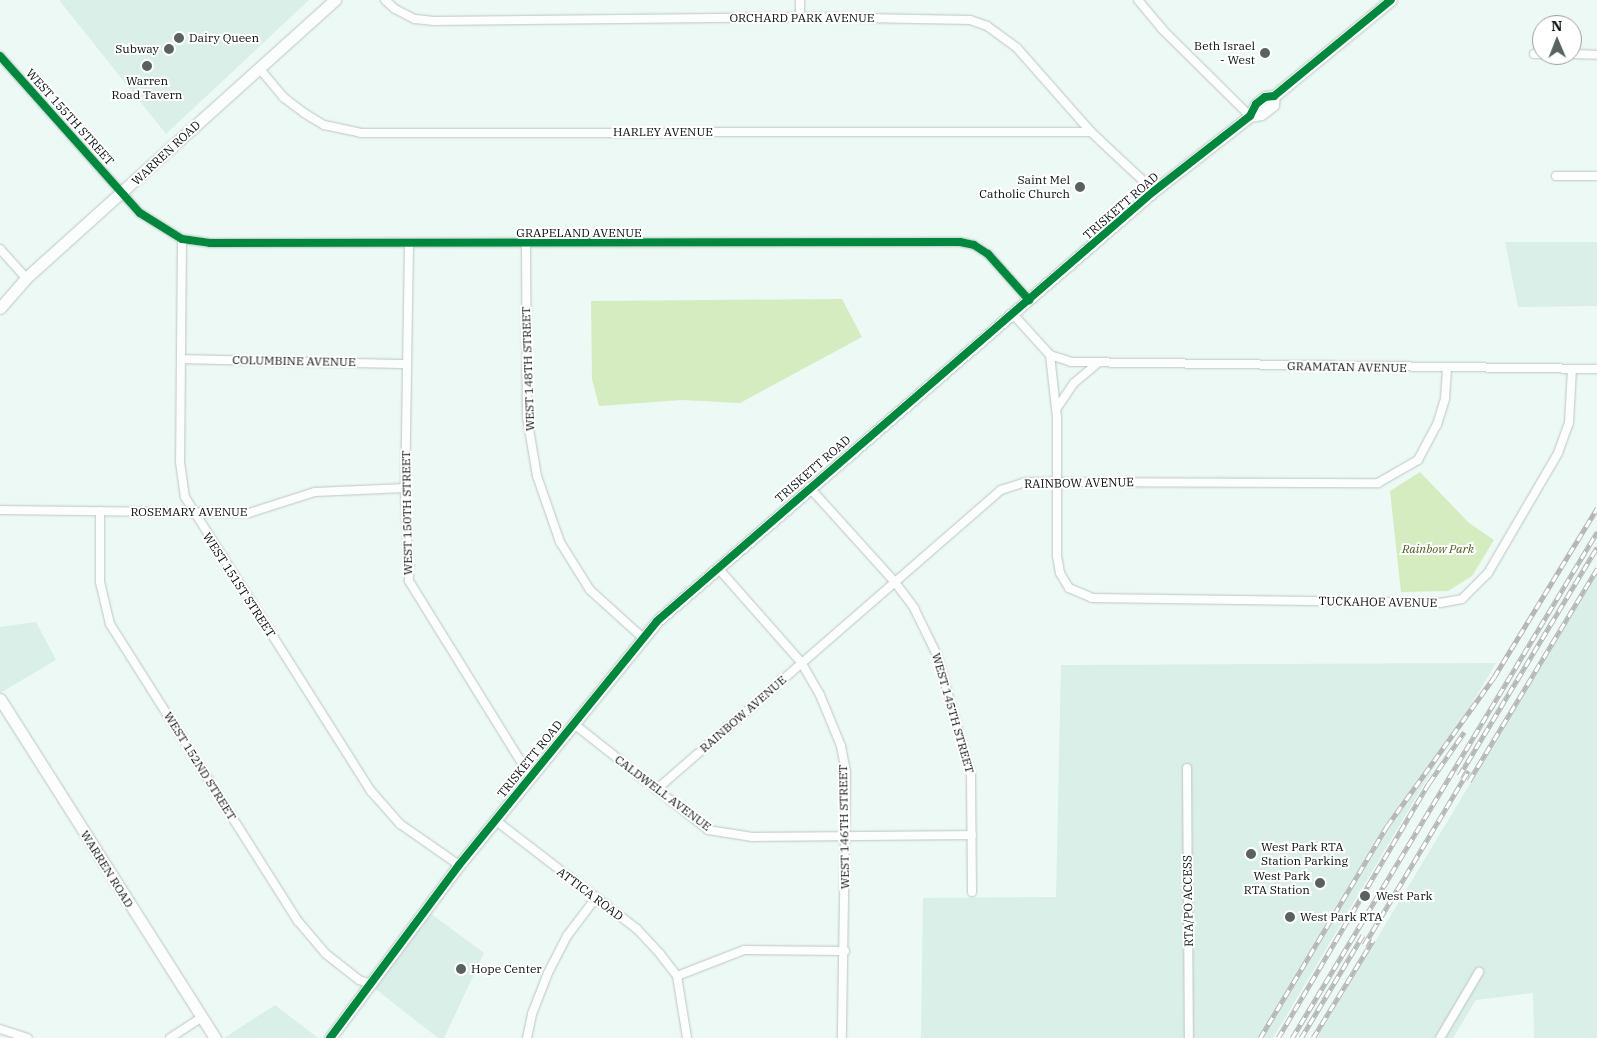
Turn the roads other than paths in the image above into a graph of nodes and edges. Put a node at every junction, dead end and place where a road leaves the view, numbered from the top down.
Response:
1 (335, 0) edge
2 (386, 0) edge
3 (800, 0) edge
4 (1138, 0) edge
5 (1391, 0) edge
6 (800, 17) junction
7 (1582, 54) edge
8 (1597, 55) edge
9 (0, 56) edge
10 (258, 68) junction
11 (1250, 116) junction
12 (1091, 132) junction
13 (1556, 176) dead end
14 (1597, 176) edge
15 (1154, 191) junction
16 (122, 192) junction
17 (182, 239) junction
18 (409, 244) junction
19 (526, 244) junction
20 (0, 249) edge
21 (26, 278) junction
22 (1029, 300) junction
23 (0, 308) edge
24 (1012, 314) junction
25 (1050, 355) junction
26 (181, 359) junction
27 (407, 364) junction
28 (1097, 364) junction
29 (1447, 368) junction
30 (1597, 369) edge
31 (1572, 370) junction
32 (1057, 408) junction
33 (1057, 482) junction
34 (809, 487) junction
35 (405, 488) junction
36 (0, 510) edge
37 (100, 511) junction
38 (192, 512) junction
39 (718, 568) junction
40 (894, 581) junction
41 (642, 636) junction
42 (801, 662) junction
43 (2, 705) edge
44 (574, 724) junction
45 (1187, 768) dead end
46 (531, 778) junction
47 (657, 789) junction
48 (495, 820) junction
49 (972, 835) junction
50 (846, 836) junction
51 (459, 865) junction
52 (972, 892) dead end
53 (594, 899) junction
54 (845, 951) junction
55 (1479, 972) dead end
56 (677, 976) junction
57 (372, 984) junction
58 (201, 1018) junction
59 (0, 1030) edge
60 (1189, 1036) edge
61 (28, 1038) edge
62 (170, 1038) edge
63 (215, 1038) edge
64 (330, 1038) edge
65 (527, 1038) edge
66 (686, 1038) edge
67 (842, 1038) edge
68 (1440, 1038) edge

1 - 10 main road, WARREN ROAD
2 - 6 street, ORCHARD PARK AVENUE
3 - 6 street
4 - 11 street
5 - 11 main road, TRISKETT ROAD
6 - 12 street, ORCHARD PARK AVENUE
7 - 8 street
9 - 16 street, WEST 155TH STREET
10 - 12 street, HARLEY AVENUE
10 - 16 main road, WARREN ROAD
11 - 15 main road, TRISKETT ROAD
12 - 15 street, ORCHARD PARK AVENUE
13 - 14 street
15 - 22 main road, TRISKETT ROAD
16 - 17 street, GRAPELAND AVENUE
16 - 21 main road, WARREN ROAD
17 - 18 street, GRAPELAND AVENUE
17 - 26 street, WEST 151ST STREET
18 - 19 street, GRAPELAND AVENUE
18 - 27 street, WEST 150TH STREET
19 - 22 street, GRAPELAND AVENUE
19 - 41 street, WEST 148TH STREET
20 - 21 street
21 - 23 main road, WARREN ROAD
22 - 24 main road, TRISKETT ROAD
24 - 25 street
24 - 34 main road, TRISKETT ROAD
25 - 28 street, GRAMATAN AVENUE
25 - 32 street, TUCKAHOE AVENUE
26 - 27 street, COLUMBINE AVENUE
26 - 38 street, WEST 151ST STREET
27 - 35 street, WEST 150TH STREET
28 - 29 street, GRAMATAN AVENUE
28 - 32 street
29 - 31 street, GRAMATAN AVENUE
29 - 33 street, RAINBOW AVENUE
30 - 31 street, GRAMATAN AVENUE
31 - 33 street, TUCKAHOE AVENUE
32 - 33 street, TUCKAHOE AVENUE
33 - 40 street, RAINBOW AVENUE
34 - 39 main road, TRISKETT ROAD
34 - 40 street, WEST 145TH STREET
35 - 38 street, ROSEMARY AVENUE
35 - 46 street, WEST 150TH STREET
36 - 37 street, ROSEMARY AVENUE
37 - 38 street, ROSEMARY AVENUE
37 - 57 street, WEST 152ND STREET
38 - 51 street, WEST 151ST STREET
39 - 41 main road, TRISKETT ROAD
39 - 42 street, WEST 146TH STREET
40 - 42 street, RAINBOW AVENUE
40 - 49 street, WEST 145TH STREET
41 - 44 main road, TRISKETT ROAD
42 - 47 street, RAINBOW AVENUE
42 - 50 street, WEST 146TH STREET
43 - 58 main road, WARREN ROAD
44 - 46 main road, TRISKETT ROAD
44 - 47 street, CALDWELL AVENUE
45 - 60 street, RTA/PO ACCESS
46 - 48 main road, TRISKETT ROAD
47 - 50 street, CALDWELL AVENUE
48 - 51 main road, TRISKETT ROAD
48 - 53 street, ATTICA ROAD
49 - 50 street, CALDWELL AVENUE
49 - 52 street, WEST 145TH STREET
50 - 54 street, WEST 146TH STREET
51 - 57 main road, TRISKETT ROAD
53 - 56 street, ATTICA ROAD
53 - 65 street
54 - 56 street
54 - 67 street, WEST 146TH STREET
55 - 68 street
56 - 66 street
57 - 64 main road, TRISKETT ROAD
58 - 62 street
58 - 63 main road, WARREN ROAD
59 - 61 street

